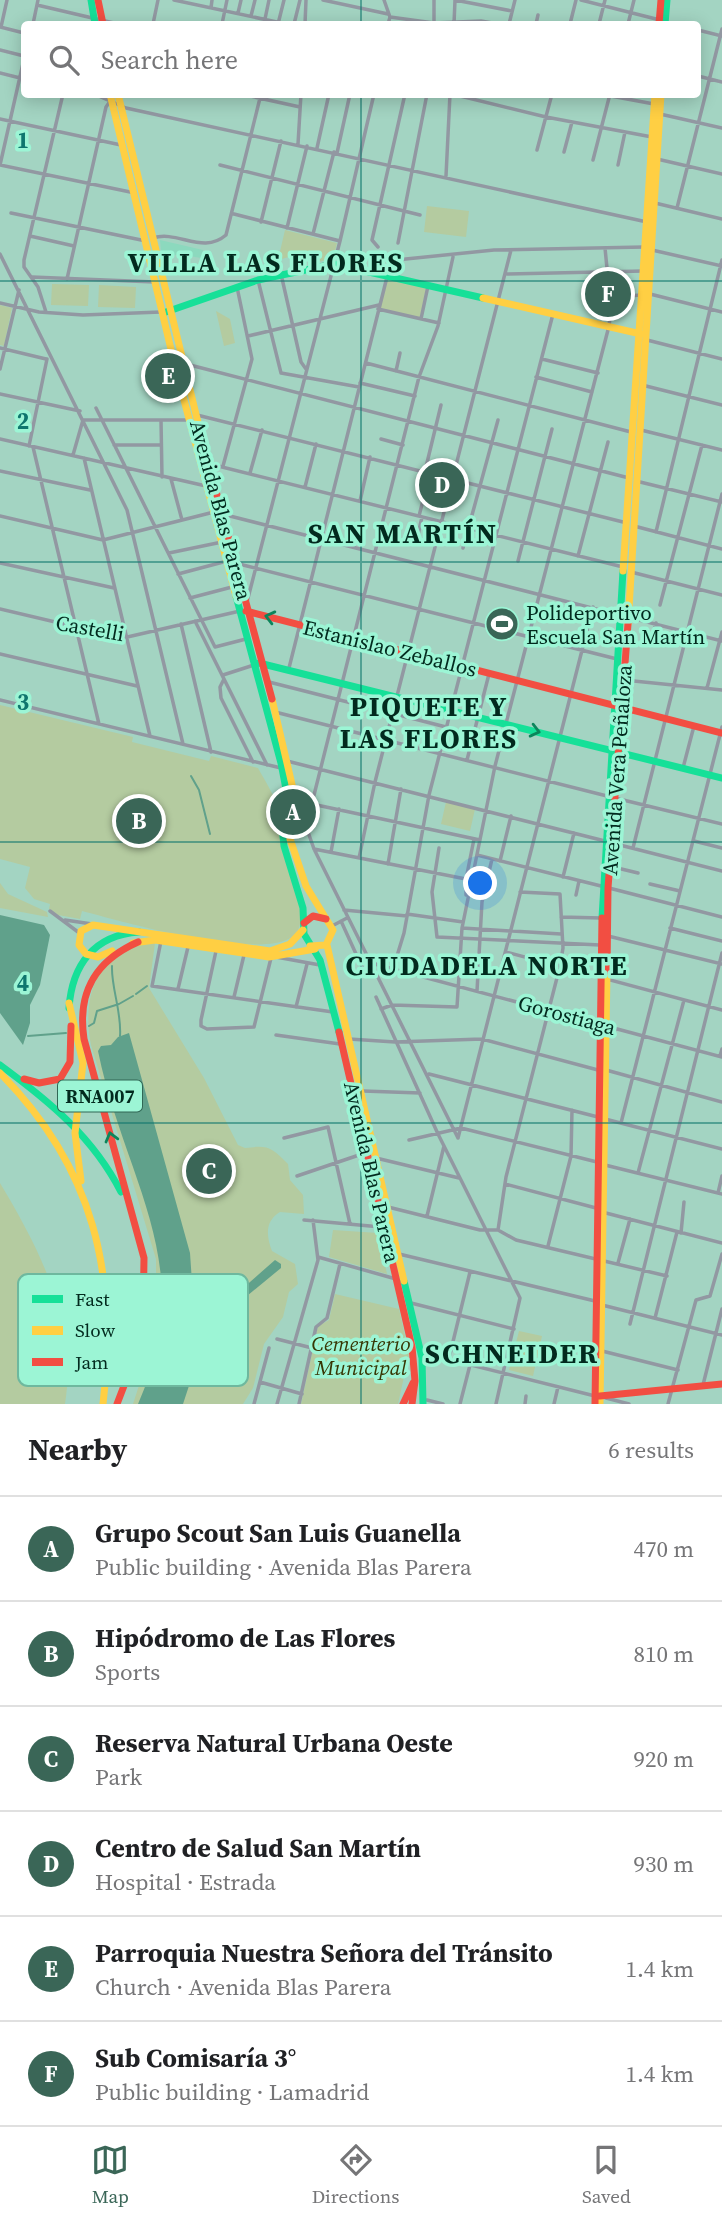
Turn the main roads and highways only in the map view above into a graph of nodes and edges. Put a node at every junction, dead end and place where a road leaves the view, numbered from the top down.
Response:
1 (91, 0) edge
2 (98, 0) edge
3 (661, 0) edge
4 (667, 0) edge
5 (98, 21) edge
6 (98, 21) edge
7 (662, 21) edge
8 (662, 21) edge
9 (110, 98) edge
10 (119, 98) edge
11 (655, 98) edge
12 (661, 98) edge
13 (137, 193) junction
14 (650, 223) junction
15 (149, 239) junction
16 (649, 248) junction
17 (646, 295) junction
18 (166, 312) junction
19 (639, 332) junction
20 (647, 340) junction
21 (640, 385) junction
22 (192, 418) junction
23 (210, 485) junction
24 (218, 513) junction
25 (234, 564) junction
26 (245, 609) junction
27 (625, 615) junction
28 (258, 663) junction
29 (619, 706) junction
30 (722, 731) edge
31 (615, 751) junction
32 (285, 765) junction
33 (722, 778) edge
34 (608, 842) junction
35 (605, 887) junction
36 (329, 923) junction
37 (304, 927) junction
38 (139, 932) junction
39 (138, 942) junction
40 (327, 944) junction
41 (222, 948) junction
42 (312, 948) junction
43 (86, 954) junction
44 (603, 980) junction
45 (69, 1003) junction
46 (344, 1041) junction
47 (0, 1064) edge
48 (0, 1073) edge
49 (383, 1208) junction
50 (388, 1228) junction
51 (102, 1263) junction
52 (104, 1274) edge
53 (145, 1274) joint
54 (598, 1303) junction
55 (722, 1384) edge
56 (105, 1386) edge
57 (123, 1386) edge
58 (411, 1392) junction
59 (426, 1400) edge
60 (597, 1400) edge
61 (103, 1404) edge
62 (117, 1404) edge
63 (403, 1404) edge
64 (412, 1404) edge

1 - 5 main road
2 - 6 main road
3 - 7 main road
4 - 8 main road
9 - 13 main road, Avenida Blas Parera
10 - 13 main road, Avenida Blas Parera
11 - 14 main road, Avenida Vera Peñaloza
12 - 14 main road, Avenida Vera Peñaloza
13 - 15 main road, Avenida Blas Parera
14 - 16 main road, Avenida Vera Peñaloza
15 - 18 main road, Avenida Blas Parera
15 - 18 main road, Avenida Blas Parera
16 - 17 main road, Avenida Vera Peñaloza
16 - 17 main road, Avenida Vera Peñaloza
17 - 19 main road, Avenida Vera Peñaloza
17 - 20 main road, Avenida Vera Peñaloza
18 - 19 main road
18 - 22 main road, Avenida Blas Parera
19 - 20 main road
19 - 21 main road, Avenida Vera Peñaloza
20 - 21 main road, Avenida Vera Peñaloza
21 - 27 main road, Avenida Vera Peñaloza
22 - 23 main road, Avenida Blas Parera
22 - 23 main road, Avenida Blas Parera
23 - 24 main road, Avenida Blas Parera
24 - 25 main road, Avenida Blas Parera
24 - 25 main road, Avenida Blas Parera
25 - 26 main road, Avenida Blas Parera
25 - 26 main road, Avenida Blas Parera
26 - 28 main road, Avenida Blas Parera
26 - 28 main road, Avenida Blas Parera
29 -> 26 main road, Estanislao Zeballos
27 - 29 main road, Avenida Vera Peñaloza
27 - 29 main road, Avenida Vera Peñaloza
28 -> 31 main road
28 - 32 main road, Avenida Blas Parera
28 - 32 main road, Avenida Blas Parera
29 - 30 main road, Estanislao Zeballos
29 - 31 main road, Avenida Vera Peñaloza
31 - 33 main road
31 - 34 main road, Avenida Vera Peñaloza
32 - 36 main road, Avenida Blas Parera
32 - 37 main road, Avenida Blas Parera
34 - 35 main road, Avenida Vera Peñaloza
34 - 35 main road, Avenida Vera Peñaloza
35 - 44 main road, Avenida Vera Peñaloza
35 - 44 main road, Avenida Vera Peñaloza
36 - 37 main road
36 - 40 main road
37 - 41 main road
37 - 42 main road
38 - 41 main road
38 - 43 main road
38 - 43 main road
39 - 41 main road
39 - 43 main road
53 -> 39 main road, RNA007
40 - 42 main road
40 - 46 main road, Avenida Blas Parera
41 - 42 main road
42 - 46 main road, Avenida Blas Parera
43 - 45 main road, RNA007
44 - 54 main road, Avenida Vera Peñaloza
45 - 47 main road
45 - 51 main road, RNA007
46 - 49 main road, Avenida Blas Parera
46 - 49 main road, Avenida Blas Parera
47 - 53 main road, RNA007
48 - 51 main road, RNA007
49 - 50 main road, Avenida Blas Parera
50 - 58 main road, Avenida Blas Parera
50 - 59 main road, Avenida Blas Parera
51 - 52 main road, RNA007
54 - 60 main road, Avenida Vera Peñaloza
54 - 60 main road, Avenida Vera Peñaloza
55 - 60 main road
56 - 61 main road, RNA007
57 - 62 main road, RNA007
58 - 59 main road
58 - 63 main road
58 - 64 main road

